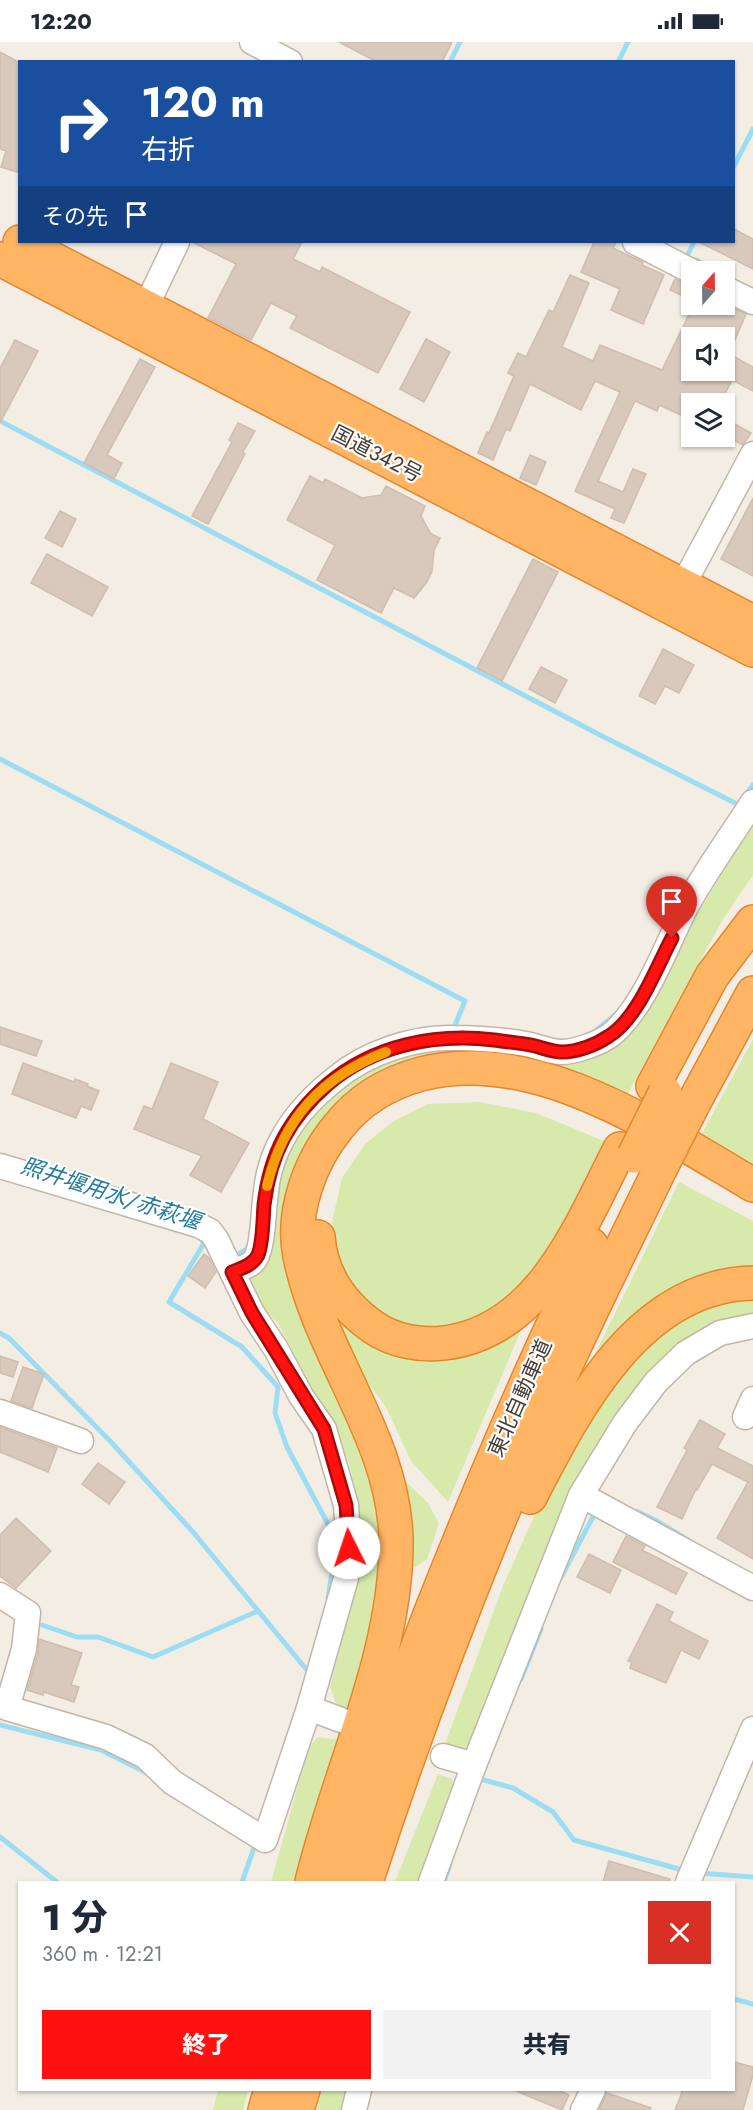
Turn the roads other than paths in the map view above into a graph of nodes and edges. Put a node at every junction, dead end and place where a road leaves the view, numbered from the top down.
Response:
1 (0, 231) edge
2 (18, 240) edge
3 (23, 243) edge
4 (177, 243) edge
5 (637, 243) edge
6 (0, 259) edge
7 (681, 266) edge
8 (735, 293) edge
9 (753, 302) edge
10 (140, 318) junction
11 (753, 454) edge
12 (677, 595) junction
13 (753, 622) edge
14 (753, 650) edge
15 (753, 802) edge
16 (753, 922) edge
17 (753, 935) edge
18 (753, 993) edge
19 (670, 1095) junction
20 (638, 1158) junction
21 (0, 1166) edge
22 (753, 1185) edge
23 (753, 1205) edge
24 (232, 1272) junction
25 (753, 1283) edge
26 (753, 1326) edge
27 (0, 1412) edge
28 (81, 1441) dead end
29 (581, 1495) junction
30 (753, 1588) edge
31 (0, 1594) edge
32 (309, 1708) junction
33 (341, 1720) dead end
34 (753, 1729) edge
35 (443, 1756) dead end
36 (474, 1765) junction
37 (370, 1872) edge
38 (312, 1881) edge
39 (334, 1881) edge
40 (431, 1881) edge
41 (688, 1881) edge
42 (264, 2091) edge
43 (271, 2091) edge
44 (303, 2091) edge
45 (359, 2091) edge
46 (592, 2091) edge
47 (260, 2110) edge
48 (265, 2110) edge
49 (297, 2110) edge
50 (354, 2110) edge
51 (583, 2110) edge

1 - 2 highway, 国道342号
3 - 10 highway, 国道342号
4 - 10 street
5 - 7 street
6 - 10 highway, 国道342号
8 - 9 street
10 - 12 highway, 国道342号
11 - 12 street
12 - 13 highway, 国道342号
12 - 14 highway, 国道342号
15 - 24 street
16 - 19 highway
17 - 19 highway, 東北自動車道
18 - 19 highway, 東北自動車道
19 - 20 highway, 東北自動車道, bridge
20 - 23 highway
20 - 37 highway, 東北自動車道
20 - 39 highway, 東北自動車道
21 - 24 street
22 - 38 highway
24 - 32 street
25 - 37 highway
26 - 29 street
27 - 28 street
29 - 30 street
29 - 36 street
31 - 32 street
32 - 33 street
34 - 41 street
35 - 36 street
36 - 40 street
42 - 47 highway
43 - 48 highway
44 - 49 highway
45 - 50 street
46 - 51 street

